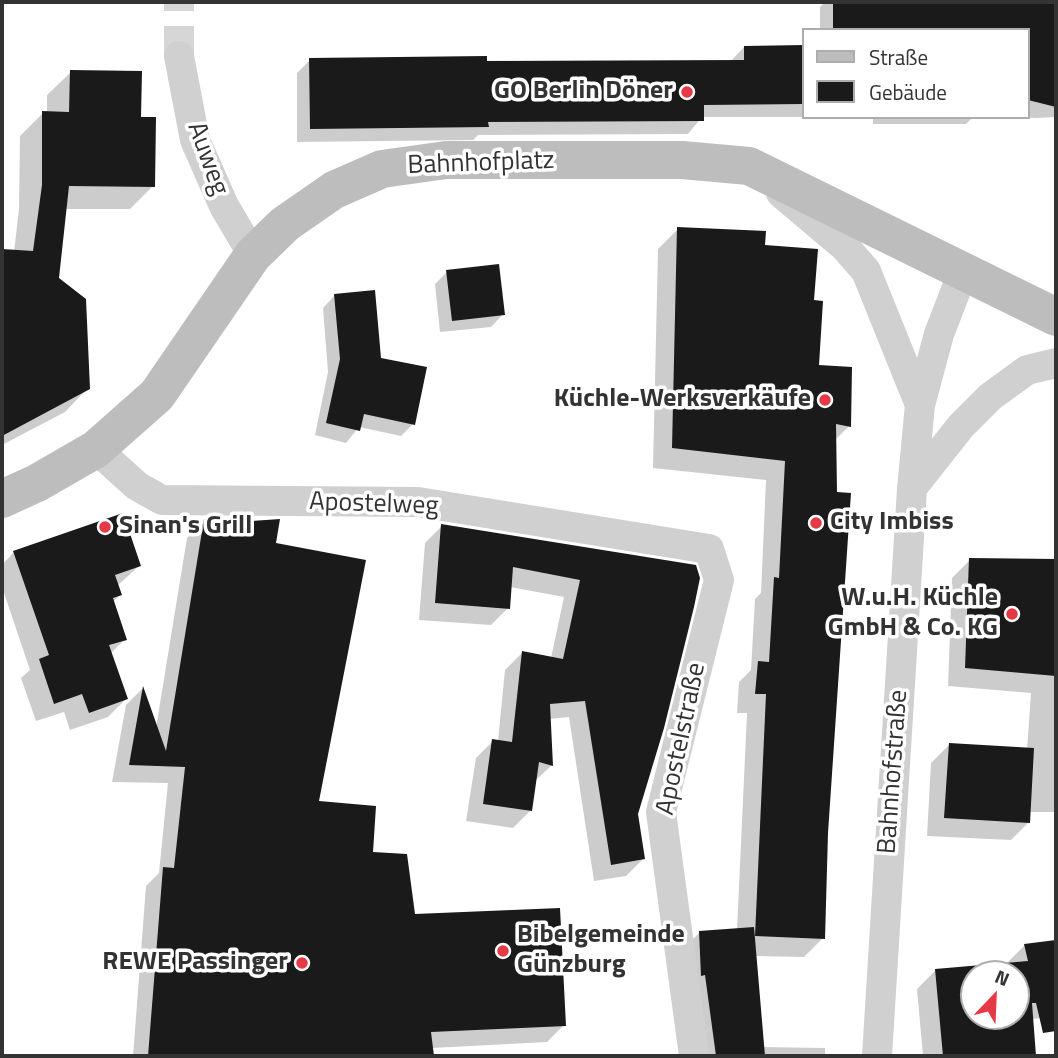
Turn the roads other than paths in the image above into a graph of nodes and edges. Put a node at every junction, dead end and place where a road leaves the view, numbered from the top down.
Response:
1 (179, 56) tunnel mouth
2 (749, 166) junction
3 (253, 255) junction
4 (963, 272) junction
5 (1056, 317) edge
6 (1056, 363) edge
7 (920, 405) junction
8 (96, 449) junction
9 (912, 489) junction
10 (2, 499) edge
11 (709, 549) joint
12 (694, 1056) edge
13 (877, 1056) edge

1 - 3 street, Auweg
2 - 3 main road, Bahnhofplatz
2 - 4 main road, Bahnhofplatz
2 - 7 street, Bahnhofstraße
3 - 8 main road, Bahnhofplatz
4 - 5 main road, Bahnhofplatz
4 - 7 street, Bahnhofstraße
6 - 9 street
7 - 9 street, Bahnhofstraße
8 - 10 main road, Bahnhofplatz
8 - 11 street, Apostelweg
9 - 13 street, Bahnhofstraße
11 - 12 street, Apostelstraße

